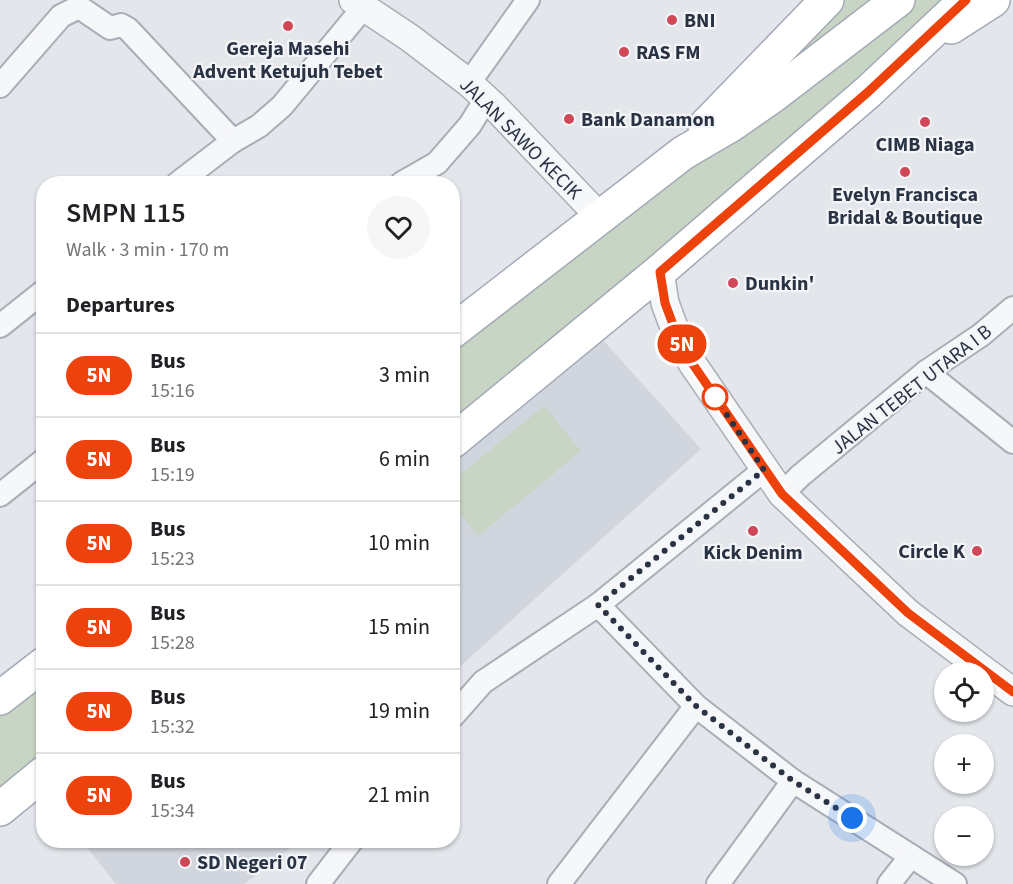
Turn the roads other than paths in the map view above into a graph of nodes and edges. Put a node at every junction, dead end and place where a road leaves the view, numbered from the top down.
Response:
1 (528, 0) edge
2 (827, 0) edge
3 (898, 0) edge
4 (966, 0) edge
5 (993, 0) edge
6 (358, 4) edge
7 (914, 51) junction
8 (0, 86) edge
9 (477, 91) junction
10 (233, 141) junction
11 (683, 153) junction
12 (187, 176) edge
13 (414, 176) edge
14 (599, 216) junction
15 (660, 272) junction
16 (36, 297) edge
17 (1013, 308) edge
18 (460, 325) edge
19 (0, 326) edge
20 (926, 372) junction
21 (460, 435) edge
22 (1013, 442) edge
23 (36, 466) edge
24 (764, 470) junction
25 (782, 494) junction
26 (0, 495) edge
27 (598, 605) junction
28 (36, 670) edge
29 (1013, 692) edge
30 (0, 698) edge
31 (696, 706) junction
32 (460, 708) edge
33 (36, 780) edge
34 (793, 781) junction
35 (0, 809) edge
36 (346, 848) edge
37 (911, 856) junction
38 (318, 884) edge
39 (558, 884) edge
40 (718, 884) edge
41 (890, 884) edge
42 (955, 884) edge

1 - 9 street
2 - 11 main road
3 - 11 main road
4 - 7 main road
5 - 7 main road
6 - 9 street, JALAN SAWO KECIK
6 - 10 street
7 - 15 main road
8 - 10 street
9 - 13 street
9 - 14 street, JALAN SAWO KECIK
10 - 12 street
11 - 14 main road
14 - 18 main road
15 - 21 main road
15 - 24 street
16 - 19 street
17 - 20 street, JALAN TEBET UTARA I B
20 - 22 street
20 - 25 street, JALAN TEBET UTARA I B
23 - 26 street
24 - 25 street
24 - 27 street
25 - 29 street
27 - 31 street
27 - 32 street
28 - 30 main road
31 - 34 street
31 - 39 street
33 - 35 main road
34 - 37 street
34 - 40 street
36 - 38 street
37 - 41 street
37 - 42 street

